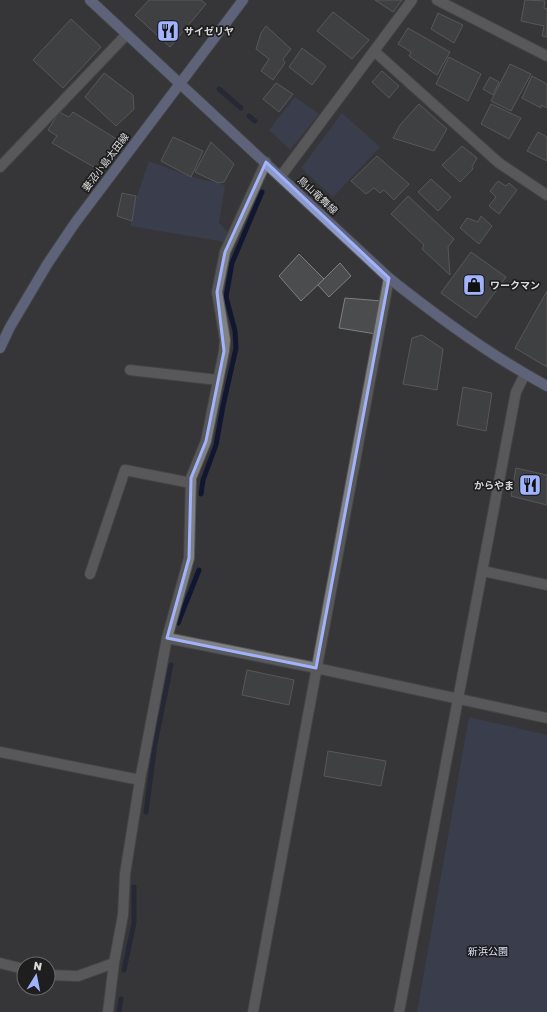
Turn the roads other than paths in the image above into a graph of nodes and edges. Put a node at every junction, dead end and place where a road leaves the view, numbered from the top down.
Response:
1 (90, 0) edge
2 (243, 0) edge
3 (412, 0) edge
4 (437, 0) edge
5 (127, 34) junction
6 (374, 51) junction
7 (547, 56) edge
8 (180, 83) junction
9 (266, 162) junction
10 (0, 167) edge
11 (281, 176) junction
12 (547, 194) edge
13 (389, 278) junction
14 (0, 348) edge
15 (130, 370) dead end
16 (525, 374) junction
17 (218, 380) junction
18 (547, 386) edge
19 (191, 483) junction
20 (483, 571) junction
21 (90, 574) dead end
22 (547, 585) edge
23 (167, 638) junction
24 (316, 668) junction
25 (458, 698) junction
26 (547, 718) edge
27 (0, 752) edge
28 (140, 780) junction
29 (0, 962) edge
30 (114, 963) junction
31 (16, 967) edge
32 (56, 976) edge
33 (108, 1012) edge
34 (253, 1012) edge
35 (399, 1012) edge

1 - 5 main road, 鳥山竜舞線
2 - 8 main road, 妻沼小島太田線
3 - 6 street
4 - 7 street
5 - 8 main road, 鳥山竜舞線
5 - 10 street
6 - 11 street
6 - 12 street
8 - 9 main road, 鳥山竜舞線
8 - 14 main road, 妻沼小島太田線
9 - 11 main road, 鳥山竜舞線
9 - 17 street
11 - 13 main road, 鳥山竜舞線
13 - 16 main road, 鳥山竜舞線
13 - 24 street
15 - 17 street
16 - 18 main road, 鳥山竜舞線
16 - 20 street
17 - 19 street
19 - 21 street
19 - 23 street
20 - 22 street
20 - 25 street
23 - 24 street
23 - 28 street
24 - 25 street
24 - 34 street
25 - 26 street
25 - 35 street
27 - 28 street
28 - 30 street
29 - 31 street
30 - 32 street
30 - 33 street

